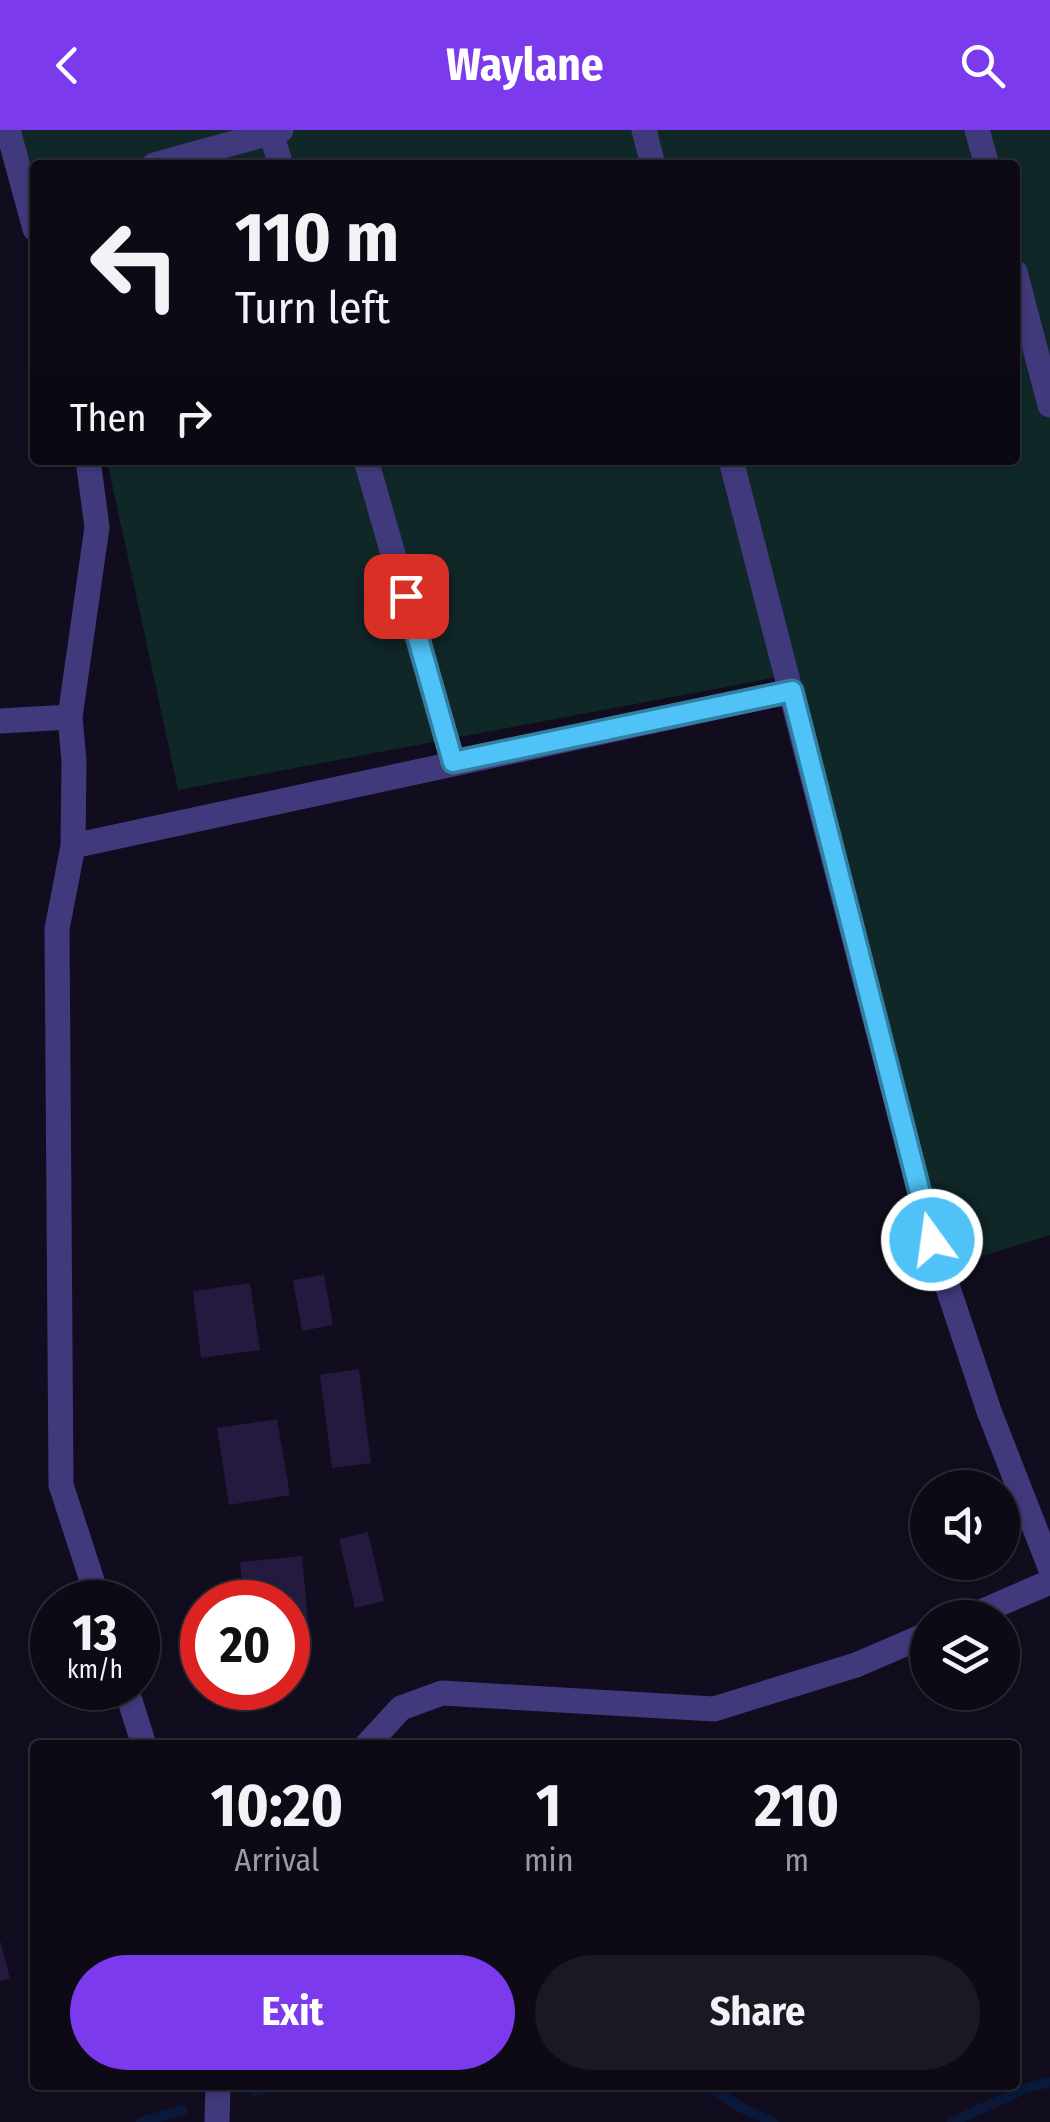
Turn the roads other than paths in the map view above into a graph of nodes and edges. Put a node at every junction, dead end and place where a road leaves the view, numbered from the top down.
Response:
1 (8, 130) edge
2 (644, 130) edge
3 (978, 130) edge
4 (274, 131) edge
5 (172, 160) edge
6 (279, 160) edge
7 (652, 160) edge
8 (986, 160) edge
9 (30, 196) edge
10 (0, 199) edge
11 (30, 199) edge
12 (1020, 291) edge
13 (1050, 404) edge
14 (89, 465) edge
15 (367, 465) edge
16 (732, 465) edge
17 (792, 691) junction
18 (70, 717) junction
19 (0, 721) edge
20 (453, 762) junction
21 (72, 846) junction
22 (1050, 1566) edge
23 (91, 1580) edge
24 (1050, 1582) edge
25 (1008, 1600) edge
26 (910, 1642) edge
27 (133, 1710) edge
28 (142, 1740) edge
29 (372, 1740) edge
30 (218, 2090) edge
31 (217, 2122) edge

1 - 9 street
2 - 7 street
3 - 8 street
4 - 5 street
4 - 6 street
10 - 11 street
12 - 13 street
14 - 18 street
15 - 20 street
16 - 17 street
17 - 20 street
17 - 22 street
18 - 19 street
18 - 21 street
20 - 21 street
21 - 23 street
24 - 25 street
26 - 29 street
27 - 28 street
30 - 31 street

